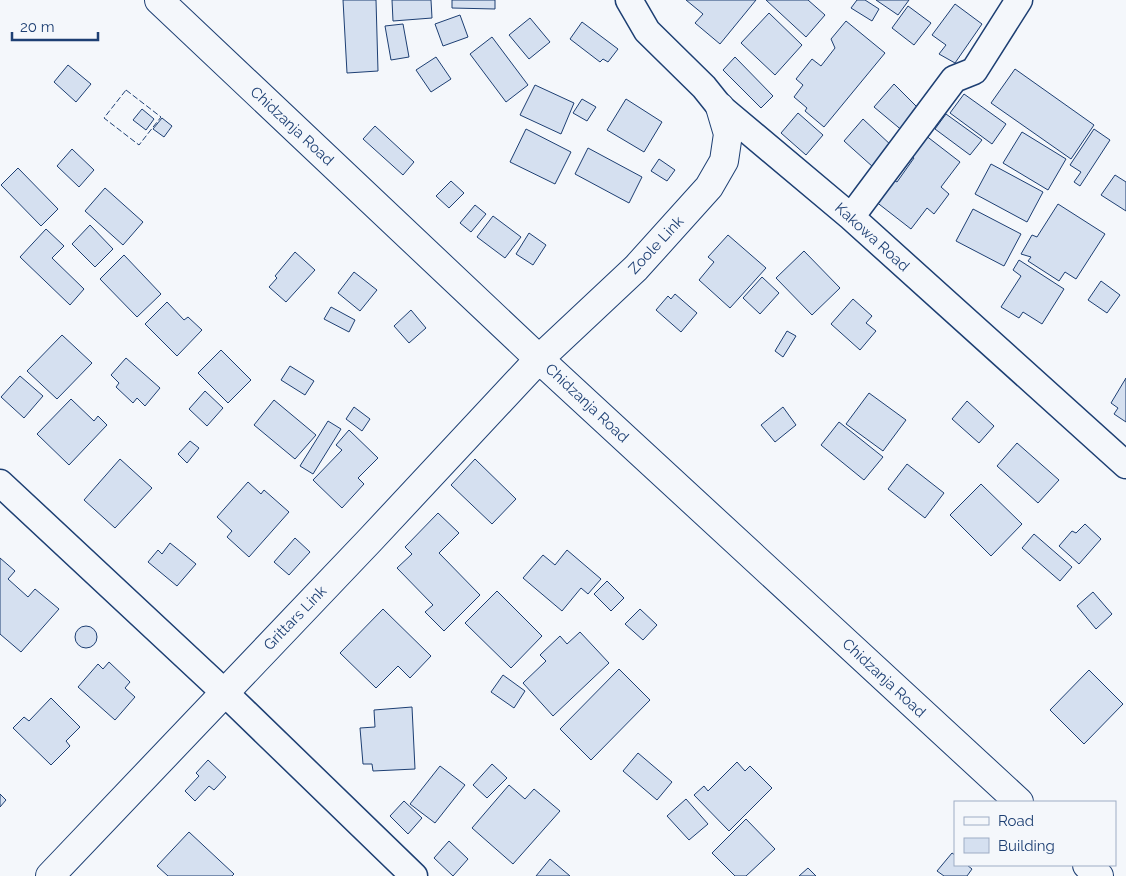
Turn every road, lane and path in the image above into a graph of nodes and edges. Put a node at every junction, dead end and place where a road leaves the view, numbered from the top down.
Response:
1 (159, 0) edge
2 (629, 0) edge
3 (1019, 0) edge
4 (720, 107) junction
5 (851, 217) junction
6 (538, 359) junction
7 (1126, 465) edge
8 (4, 494) edge
9 (224, 692) junction
10 (1018, 801) edge
11 (1088, 866) edge
12 (50, 876) edge
13 (414, 876) edge
14 (1099, 876) edge

1 - 6 street, Chidzanja Road
2 - 4 street, Kakowa Road
3 - 5 street
4 - 5 street, Kakowa Road
4 - 6 street, Zoole Link
5 - 7 street, Kakowa Road
6 - 9 street, Grittars Link
6 - 10 street, Chidzanja Road
8 - 9 street
9 - 12 street, Grittars Link
9 - 13 street
11 - 14 street

